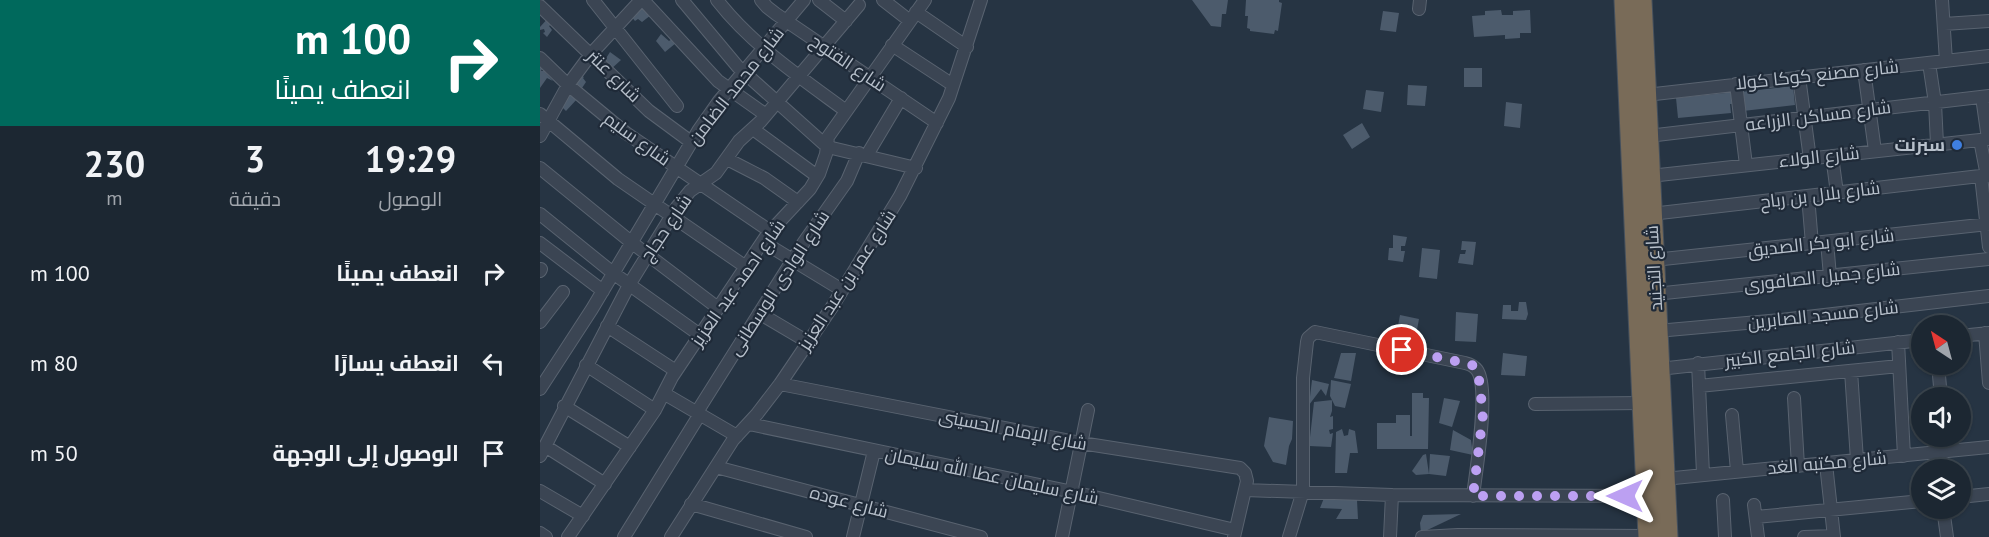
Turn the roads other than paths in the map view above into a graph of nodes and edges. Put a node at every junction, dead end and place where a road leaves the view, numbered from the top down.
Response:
1 (592, 0) edge
2 (642, 0) edge
3 (682, 0) edge
4 (717, 0) edge
5 (804, 0) edge
6 (819, 0) edge
7 (883, 0) edge
8 (925, 0) edge
9 (981, 0) edge
10 (1625, 0) edge
11 (1641, 0) edge
12 (1942, 0) edge
13 (767, 2) edge
14 (859, 5) dead end
15 (540, 6) edge
16 (913, 16) junction
17 (786, 21) junction
18 (846, 21) junction
19 (1989, 21) edge
20 (1944, 24) junction
21 (613, 28) junction
22 (892, 45) junction
23 (824, 46) junction
24 (967, 47) junction
25 (763, 48) junction
26 (591, 54) junction
27 (1989, 56) edge
28 (540, 58) edge
29 (1946, 61) junction
30 (1929, 63) junction
31 (1864, 70) junction
32 (743, 72) junction
33 (799, 75) junction
34 (870, 77) junction
35 (1799, 77) junction
36 (1736, 84) junction
37 (953, 85) junction
38 (568, 86) junction
39 (728, 90) junction
40 (1646, 95) junction
41 (1985, 97) edge
42 (901, 98) junction
43 (776, 103) junction
44 (1935, 103) junction
45 (678, 106) dead end
46 (1869, 110) junction
47 (846, 111) junction
48 (766, 115) junction
49 (544, 118) edge
50 (1804, 118) junction
51 (937, 123) junction
52 (1741, 125) junction
53 (753, 129) junction
54 (540, 136) edge
55 (1648, 136) junction
56 (1986, 139) edge
57 (691, 142) junction
58 (1937, 144) junction
59 (826, 146) junction
60 (1875, 151) junction
61 (863, 154) junction
62 (1832, 156) junction
63 (727, 159) junction
64 (1810, 159) junction
65 (1746, 165) junction
66 (675, 167) junction
67 (540, 168) edge
68 (916, 168) junction
69 (818, 176) junction
70 (1650, 176) junction
71 (1986, 176) edge
72 (702, 184) junction
73 (1837, 193) junction
74 (1808, 196) junction
75 (798, 202) junction
76 (653, 204) junction
77 (540, 214) edge
78 (1652, 214) junction
79 (671, 216) junction
80 (1988, 224) edge
81 (771, 231) junction
82 (631, 242) junction
83 (763, 242) junction
84 (540, 243) edge
85 (1827, 243) junction
86 (1812, 244) junction
87 (1989, 247) edge
88 (647, 254) junction
89 (1989, 259) edge
90 (792, 260) junction
91 (1654, 261) junction
92 (746, 267) junction
93 (613, 273) junction
94 (1830, 276) junction
95 (629, 285) junction
96 (842, 290) junction
97 (603, 291) junction
98 (563, 292) dead end
99 (1655, 294) junction
100 (1989, 296) edge
101 (718, 308) junction
102 (759, 313) junction
103 (540, 322) edge
104 (607, 326) junction
105 (1657, 331) junction
106 (1987, 333) edge
107 (700, 335) junction
108 (1971, 335) edge
109 (1911, 341) edge
110 (808, 342) junction
111 (1898, 342) junction
112 (1698, 363) junction
113 (586, 365) junction
114 (1899, 366) junction
115 (1659, 369) junction
116 (676, 371) junction
117 (1851, 371) junction
118 (1989, 383) edge
119 (780, 384) junction
120 (1699, 386) junction
121 (540, 389) edge
122 (665, 394) junction
123 (1794, 398) dead end
124 (1644, 403) junction
125 (1535, 405) dead end
126 (564, 406) junction
127 (655, 410) junction
128 (1088, 410) dead end
129 (698, 413) junction
130 (1732, 415) dead end
131 (748, 424) junction
132 (737, 436) junction
133 (1081, 443) junction
134 (630, 447) junction
135 (1941, 447) edge
136 (1989, 447) edge
137 (542, 451) edge
138 (874, 451) junction
139 (1940, 452) junction
140 (1904, 456) junction
141 (1939, 459) edge
142 (1857, 460) junction
143 (1826, 464) junction
144 (1798, 466) junction
145 (716, 467) junction
146 (1737, 471) junction
147 (1703, 474) junction
148 (1665, 478) junction
149 (605, 484) junction
150 (540, 490) edge
151 (1245, 490) junction
152 (1303, 491) junction
153 (1072, 492) junction
154 (1989, 494) edge
155 (1392, 495) junction
156 (1473, 496) junction
157 (1647, 496) junction
158 (1971, 496) edge
159 (1723, 500) dead end
160 (1911, 502) edge
161 (691, 504) junction
162 (861, 506) junction
163 (1832, 510) junction
164 (583, 516) junction
165 (1945, 519) edge
166 (540, 533) edge
167 (1235, 533) edge
168 (1834, 536) edge
169 (546, 537) edge
170 (568, 537) edge
171 (624, 537) edge
172 (671, 537) edge
173 (806, 537) edge
174 (853, 537) edge
175 (981, 537) edge
176 (1062, 537) edge
177 (1289, 537) edge
178 (1389, 537) edge
179 (1422, 537) edge
180 (1649, 537) edge
181 (1667, 537) edge
182 (1725, 537) edge
183 (1758, 537) edge
184 (1804, 537) edge
185 (1947, 537) edge

1 - 21 street
2 - 21 street
2 - 39 street
3 - 32 street
4 - 25 street
5 - 17 street, شارع محمد الضامن
6 - 18 street
7 - 16 street
8 - 16 street, شارع احمد عبد العزيز
9 - 24 street, شارع عمر بن عبد العزيز
10 - 124 highway, شارع التجنيد
11 - 40 highway, شارع التجنيد
12 - 20 street
13 - 17 street, شارع الفتوح
14 - 18 street, شارع حجاج
15 - 26 street, شارع عنتر
16 - 22 street, شارع احمد عبد العزيز
16 - 24 street
17 - 23 street, شارع الفتوح
17 - 25 street, شارع محمد الضامن
18 - 23 street, شارع حجاج
19 - 20 street
20 - 29 street
21 - 26 street
21 - 45 street
22 - 34 street, شارع احمد عبد العزيز
22 - 37 street
23 - 33 street, شارع حجاج
23 - 34 street, شارع الفتوح
24 - 37 street, شارع عمر بن عبد العزيز
25 - 32 street, شارع محمد الضامن
25 - 33 street
26 - 38 street
26 - 57 street, شارع عنتر
27 - 29 street, شارع مصنع كوكا كولا
28 - 38 street, شارع سليم
29 - 30 street, شارع مصنع كوكا كولا
30 - 31 street, شارع مصنع كوكا كولا
30 - 44 street
31 - 35 street, شارع مصنع كوكا كولا
31 - 46 street
32 - 39 street, شارع محمد الضامن
32 - 43 street
33 - 43 street, شارع حجاج
33 - 47 street
34 - 42 street, شارع الفتوح
34 - 47 street, شارع احمد عبد العزيز
35 - 36 street, شارع مصنع كوكا كولا
35 - 50 street
36 - 40 street, شارع مصنع كوكا كولا
36 - 52 street
37 - 51 street, شارع عمر بن عبد العزيز
38 - 49 street
38 - 66 street, شارع سليم
39 - 48 street
39 - 57 street, شارع محمد الضامن
40 - 55 highway, شارع التجنيد
41 - 44 street, شارع مساكن الزراعه
41 - 56 street
42 - 51 street, شارع الفتوح
42 - 61 street, شارع الوادى الوسطانى
43 - 48 street, شارع حجاج
43 - 59 street
44 - 46 street, شارع مساكن الزراعه
44 - 58 street
46 - 50 street, شارع مساكن الزراعه
46 - 60 street
47 - 59 street, شارع احمد عبد العزيز
48 - 53 street, شارع حجاج
49 - 54 street
49 - 76 street
50 - 52 street, شارع مساكن الزراعه
50 - 64 street
51 - 68 street, شارع عمر بن عبد العزيز
52 - 55 street, شارع مساكن الزراعه
52 - 65 street
53 - 63 street, شارع حجاج
53 - 69 street
55 - 70 highway, شارع التجنيد
56 - 58 street, شارع الولاء
56 - 71 street
57 - 66 street, شارع محمد الضامن
58 - 60 street, شارع الولاء
59 - 61 street
59 - 69 street, شارع احمد عبد العزيز
60 - 62 street, شارع الولاء
61 - 68 street
61 - 90 street, شارع الوادى الوسطانى
62 - 64 street, شارع الولاء
62 - 73 street
63 - 72 street, شارع حجاج
63 - 75 street
64 - 65 street, شارع الولاء
65 - 70 street, شارع الولاء
66 - 72 street, شارع سليم
66 - 76 street, شارع محمد الضامن
67 - 82 street
68 - 96 street, شارع عمر بن عبد العزيز
69 - 75 street, شارع احمد عبد العزيز
70 - 78 highway, شارع التجنيد
71 - 73 street, شارع بلال بن رباح
71 - 80 street
72 - 79 street, شارع حجاج
72 - 81 street, شارع سليم
73 - 74 street, شارع بلال بن رباح
74 - 78 street, شارع بلال بن رباح
74 - 86 street
75 - 81 street, شارع احمد عبد العزيز
76 - 79 street
76 - 82 street, شارع محمد الضامن
77 - 93 street
78 - 91 highway, شارع التجنيد
79 - 88 street, شارع حجاج
79 - 92 street
80 - 85 street, شارع ابو بكر الصديق
80 - 87 street
81 - 83 street, شارع احمد عبد العزيز
82 - 88 street
82 - 93 street, شارع محمد الضامن
83 - 90 street
83 - 92 street, شارع احمد عبد العزيز
84 - 97 street
85 - 86 street, شارع ابو بكر الصديق
85 - 94 street
86 - 91 street, شارع ابو بكر الصديق
88 - 95 street, شارع حجاج
88 - 101 street
89 - 94 street, شارع جميل الصافورى
90 - 96 street
90 - 102 street, شارع الوادى الوسطانى
91 - 99 highway, شارع التجنيد
92 - 101 street, شارع احمد عبد العزيز
93 - 95 street
93 - 97 street, شارع محمد الضامن
94 - 99 street, شارع جميل الصافورى
95 - 104 street, شارع حجاج
95 - 107 street
96 - 110 street, شارع عمر بن عبد العزيز
97 - 121 street, شارع محمد الضامن
98 - 103 street
99 - 105 highway, شارع التجنيد
100 - 105 street, شارع مسجد الصابرين
101 - 107 street, شارع احمد عبد العزيز
102 - 110 street
102 - 129 street, شارع الوادى الوسطانى
104 - 113 street, شارع حجاج
104 - 116 street
105 - 115 highway, شارع التجنيد
106 - 108 street
106 - 118 street
107 - 116 street, شارع احمد عبد العزيز
109 - 111 street, شارع الجامع الكبير
110 - 119 street, شارع عمر بن عبد العزيز
111 - 112 street, شارع الجامع الكبير
111 - 114 street
112 - 115 street, شارع الجامع الكبير
112 - 120 street
113 - 126 street, شارع حجاج
113 - 127 street
114 - 117 street
114 - 140 street
115 - 148 highway, شارع التجنيد
116 - 122 street, شارع احمد عبد العزيز
117 - 120 street
117 - 142 street
119 - 131 street, شارع عمر بن عبد العزيز
119 - 133 street, شارع الإمام الحسينى
120 - 147 street
122 - 127 street, شارع احمد عبد العزيز
122 - 129 street
123 - 144 street
124 - 125 street
124 - 157 highway, شارع التجنيد
126 - 134 street
126 - 137 street, شارع حجاج
127 - 134 street, شارع احمد عبد العزيز
128 - 133 street
129 - 132 street
129 - 171 street, شارع الوادى الوسطانى
130 - 146 street
131 - 132 street, شارع عمر بن عبد العزيز
131 - 138 street, شارع سليمان عطا الله سليمان
132 - 145 street, شارع عمر بن عبد العزيز
133 - 151 street, شارع الإمام الحسينى
133 - 153 street
134 - 149 street, شارع احمد عبد العزيز
135 - 139 street
136 - 139 street, شارع مكتبه الغد
137 - 149 street
138 - 153 street, شارع سليمان عطا الله سليمان
138 - 162 street
139 - 140 street, شارع مكتبه الغد
139 - 141 street
140 - 142 street, شارع مكتبه الغد
142 - 143 street, شارع مكتبه الغد
143 - 144 street, شارع مكتبه الغد
143 - 163 street
144 - 146 street, شارع مكتبه الغد
145 - 161 street, شارع عمر بن عبد العزيز
145 - 162 street, شارع عوده
146 - 147 street, شارع مكتبه الغد
147 - 148 street, شارع مكتبه الغد
148 - 181 highway, شارع التجنيد
149 - 164 street, شارع احمد عبد العزيز
150 - 164 street
151 - 152 street
151 - 167 street
152 - 155 street
152 - 156 street
152 - 177 street
153 - 167 street, شارع سليمان عطا الله سليمان
153 - 176 street
154 - 158 street
155 - 156 street
155 - 178 street
156 - 157 street
157 - 180 highway, شارع التجنيد
159 - 182 street
160 - 163 street
161 - 172 street, شارع عمر بن عبد العزيز
161 - 173 street
162 - 174 street
162 - 175 street, شارع عوده
163 - 168 street
163 - 183 street
164 - 170 street, شارع احمد عبد العزيز
165 - 185 street
166 - 169 street
168 - 184 street
179 - 180 street

